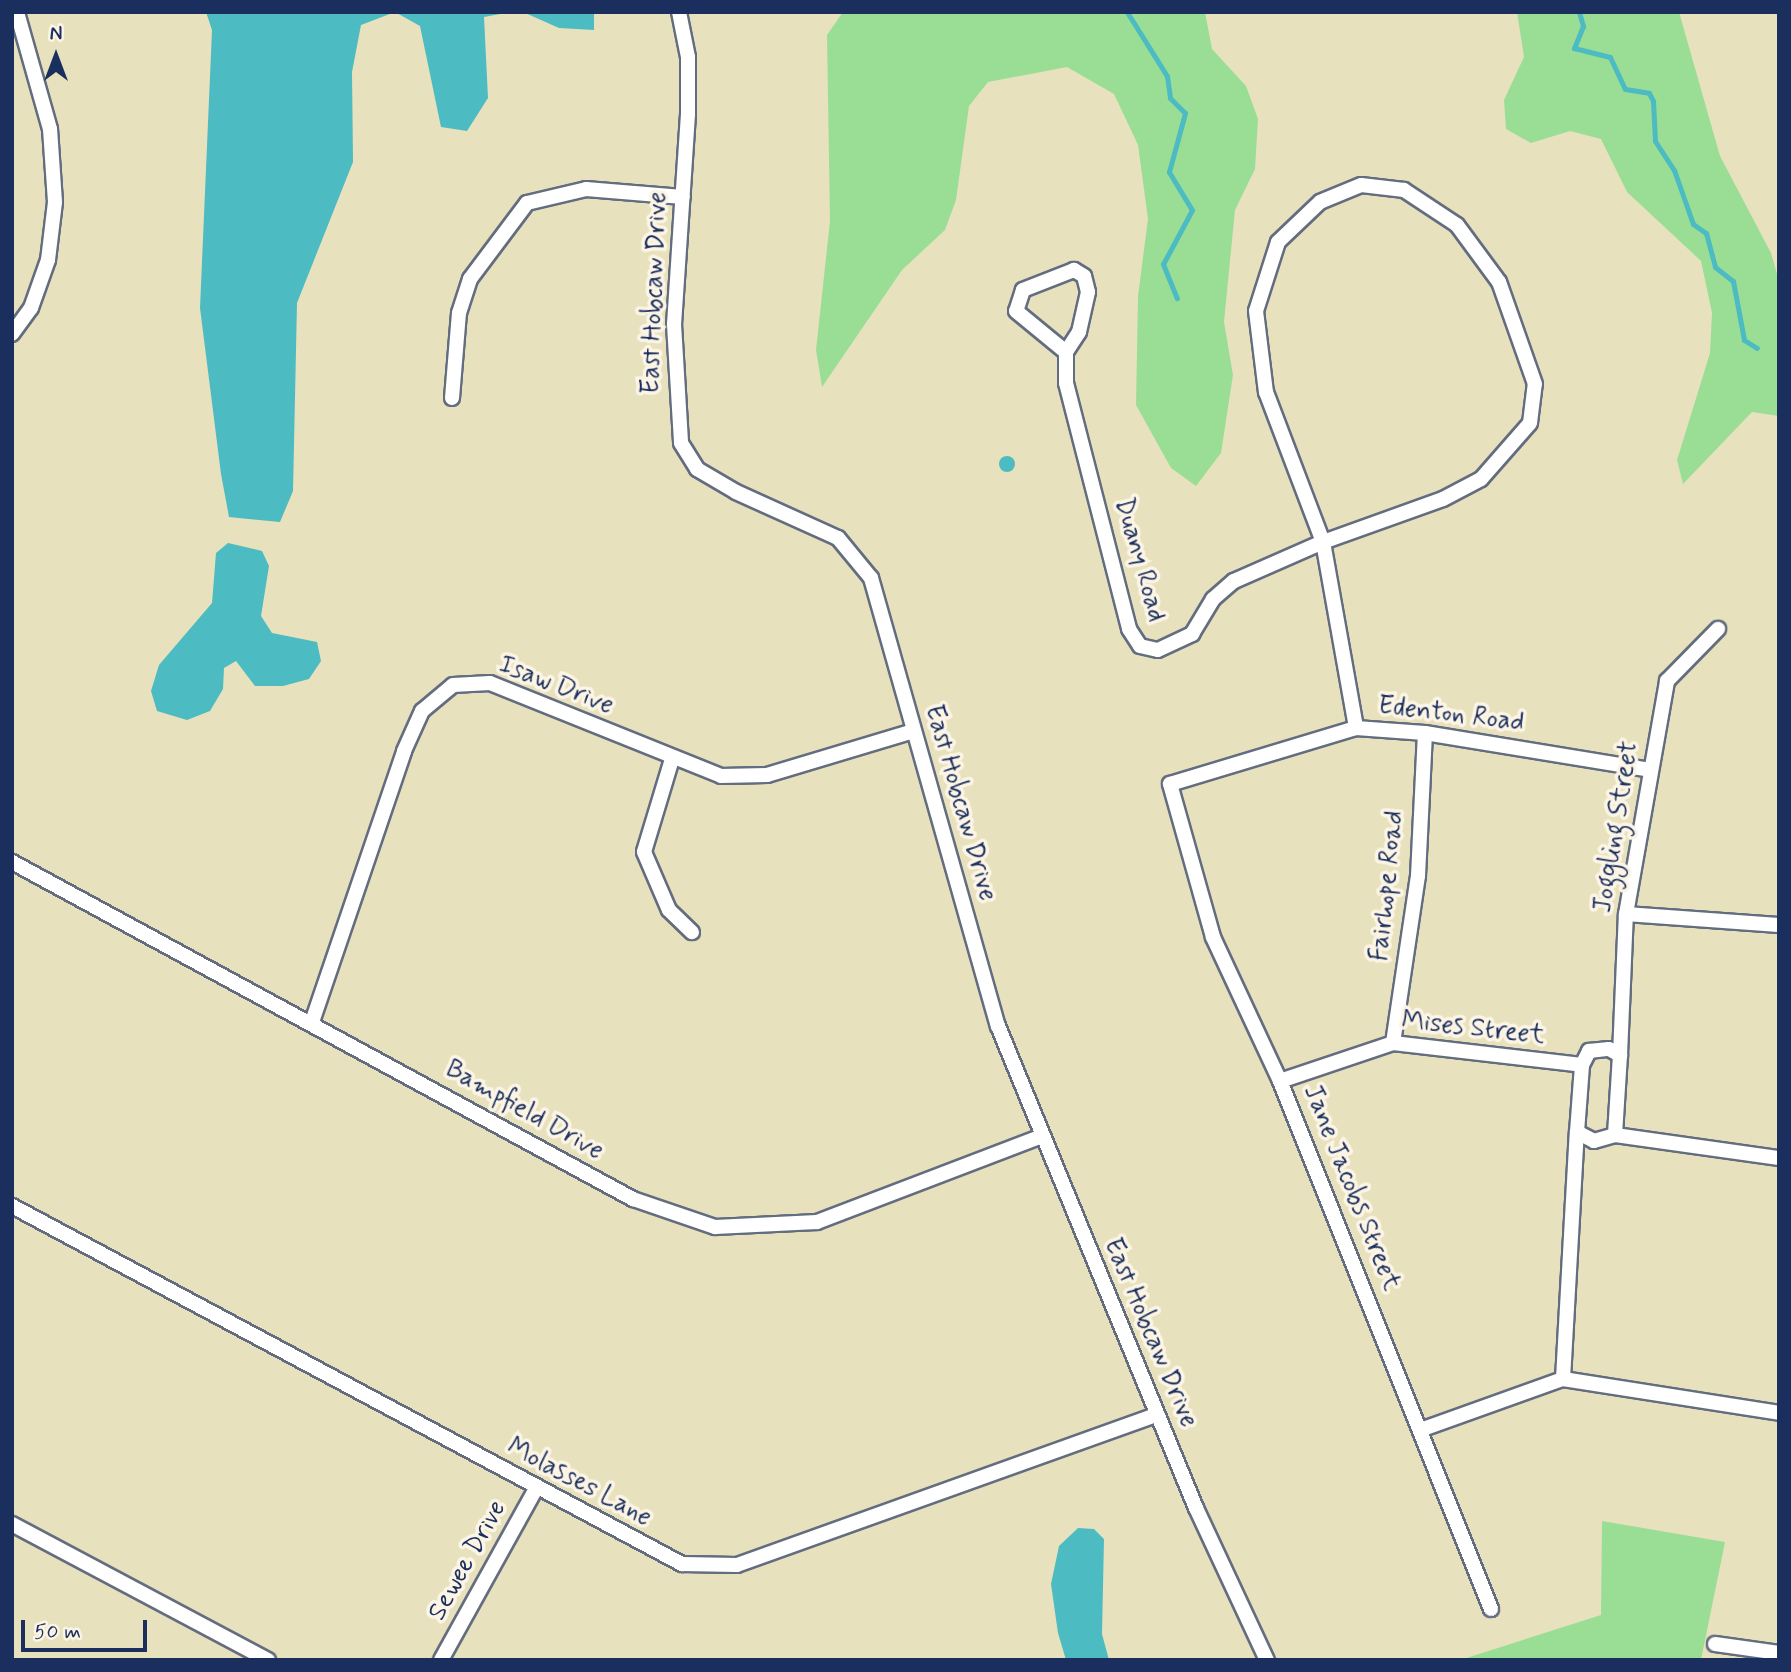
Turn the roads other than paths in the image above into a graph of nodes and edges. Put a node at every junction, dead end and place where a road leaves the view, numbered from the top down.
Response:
1 (17, 12) edge
2 (679, 12) edge
3 (683, 197) junction
4 (12, 334) edge
5 (1066, 352) junction
6 (452, 398) dead end
7 (1322, 542) junction
8 (1718, 629) dead end
9 (1356, 728) junction
10 (914, 731) junction
11 (1425, 733) junction
12 (672, 760) junction
13 (1650, 770) junction
14 (1170, 784) joint
15 (12, 862) edge
16 (1626, 914) junction
17 (1779, 925) edge
18 (692, 932) dead end
19 (312, 1022) junction
20 (1393, 1043) junction
21 (1620, 1055) junction
22 (1582, 1065) junction
23 (1280, 1081) junction
24 (1577, 1132) junction
25 (1615, 1135) junction
26 (1042, 1136) junction
27 (1779, 1158) edge
28 (12, 1206) edge
29 (1563, 1379) junction
30 (1779, 1413) edge
31 (1157, 1415) junction
32 (1423, 1429) junction
33 (537, 1487) junction
34 (12, 1524) edge
35 (1491, 1609) dead end
36 (1715, 1644) dead end
37 (1779, 1653) edge
38 (268, 1660) edge
39 (442, 1660) edge
40 (1267, 1660) edge

1 - 4 street
2 - 3 street, East Hobcaw Drive
3 - 6 street
3 - 10 street, East Hobcaw Drive
5 - 5 street, Duany Road
5 - 7 street, Duany Road
7 - 7 street
7 - 9 street
8 - 13 street, Joggling Street
9 - 11 street, Edenton Road
9 - 14 street, Edenton Road
10 - 12 street, Isaw Drive
10 - 26 street, East Hobcaw Drive
11 - 13 street, Edenton Road
11 - 20 street, Fairhope Road
12 - 18 street
12 - 19 street, Isaw Drive
13 - 16 street, Joggling Street
14 - 23 street, Jane Jacobs Street
15 - 19 street, Bampfield Drive
16 - 17 street
16 - 21 street, Joggling Street
19 - 26 street, Bampfield Drive
20 - 22 street, Mises Street
20 - 23 street, Mises Street
21 - 22 street
21 - 25 street, Joggling Street
22 - 24 street
23 - 32 street, Jane Jacobs Street
24 - 25 street
24 - 29 street
25 - 27 street
26 - 31 street, East Hobcaw Drive
28 - 33 street, Molasses Lane
29 - 30 street
29 - 32 street
31 - 33 street, Molasses Lane
31 - 40 street, East Hobcaw Drive
32 - 35 street, Jane Jacobs Street
33 - 39 street, Sewee Drive
34 - 38 street
36 - 37 street

